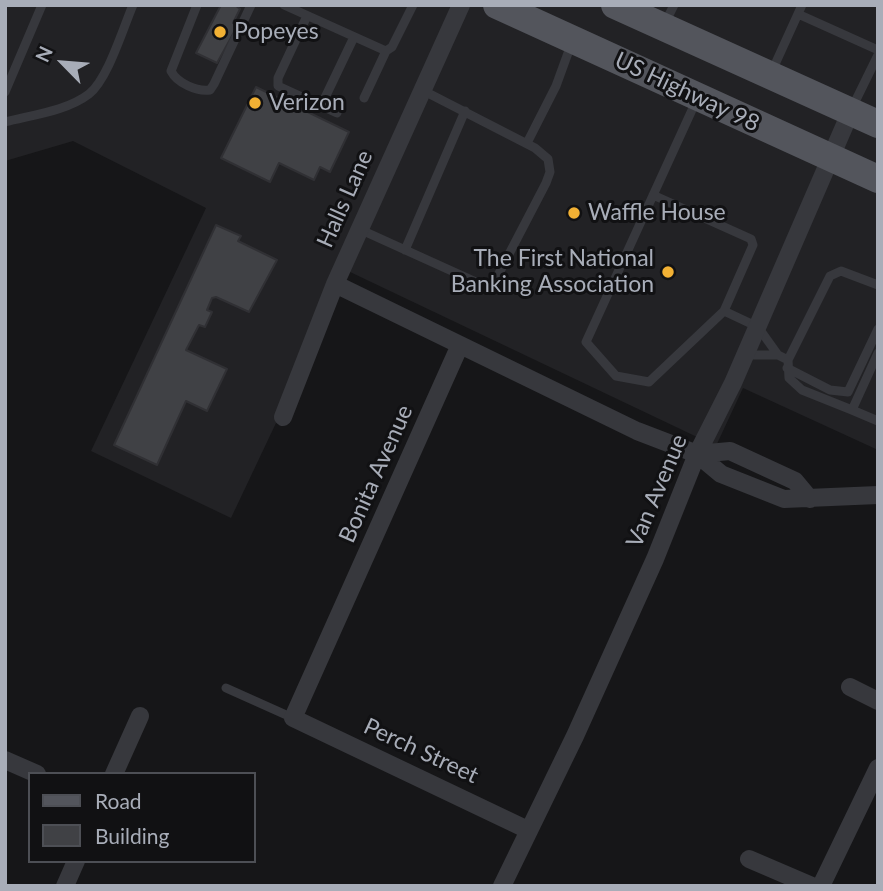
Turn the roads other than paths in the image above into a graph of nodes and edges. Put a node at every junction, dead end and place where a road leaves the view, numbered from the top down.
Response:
1 (42, 5) edge
2 (133, 5) edge
3 (197, 5) edge
4 (251, 5) edge
5 (284, 5) edge
6 (413, 5) edge
7 (461, 5) edge
8 (497, 5) edge
9 (615, 5) edge
10 (800, 10) edge
11 (307, 16) junction
12 (669, 16) edge
13 (354, 37) junction
14 (572, 40) junction
15 (878, 50) edge
16 (386, 51) junction
17 (878, 55) edge
18 (769, 76) junction
19 (422, 90) junction
20 (5, 92) edge
21 (698, 97) junction
22 (364, 98) dead end
23 (321, 106) junction
24 (465, 111) junction
25 (337, 113) dead end
26 (850, 113) junction
27 (5, 122) edge
28 (878, 124) edge
29 (527, 143) junction
30 (832, 158) junction
31 (878, 179) edge
32 (653, 195) junction
33 (359, 229) junction
34 (405, 250) junction
35 (335, 284) junction
36 (878, 285) edge
37 (724, 311) junction
38 (758, 327) junction
39 (878, 329) edge
40 (460, 345) junction
41 (878, 353) edge
42 (746, 355) junction
43 (778, 355) junction
44 (788, 364) junction
45 (852, 410) junction
46 (283, 416) dead end
47 (878, 421) edge
48 (697, 454) junction
49 (878, 495) edge
50 (850, 687) dead end
51 (226, 688) dead end
52 (878, 701) edge
53 (140, 716) dead end
54 (293, 718) junction
55 (5, 760) edge
56 (878, 768) edge
57 (32, 772) edge
58 (115, 772) edge
59 (528, 830) junction
60 (749, 859) dead end
61 (75, 863) edge
62 (65, 886) edge
63 (502, 886) edge
64 (812, 886) edge
65 (821, 886) edge

1 - 20 lane
2 - 27 lane
3 - 4 lane
5 - 11 lane
6 - 16 lane
7 - 19 street, Halls Lane
8 - 14 main road, US Highway 98
9 - 12 main road
10 - 15 lane
10 - 18 lane
11 - 13 lane
11 - 23 lane
12 - 18 main road
13 - 16 lane
13 - 23 lane
14 - 21 main road, US Highway 98
14 - 29 lane
16 - 22 lane
17 - 26 lane
18 - 26 main road
19 - 24 lane
19 - 33 street, Halls Lane
21 - 30 main road, US Highway 98
21 - 32 lane
23 - 25 lane
24 - 29 lane
24 - 34 lane
26 - 28 main road
26 - 30 street, Van Avenue
29 - 34 lane
30 - 31 main road, US Highway 98
30 - 38 street, Van Avenue
32 - 37 lane
32 - 37 lane
33 - 34 lane
33 - 35 street, Halls Lane
35 - 40 street
35 - 46 street, Halls Lane
36 - 44 lane
37 - 38 lane
38 - 42 street, Van Avenue
38 - 43 lane
39 - 44 lane
40 - 48 street
40 - 54 street, Bonita Avenue
41 - 45 lane
42 - 43 lane
42 - 48 street, Van Avenue
43 - 44 lane
44 - 45 lane
45 - 47 lane
48 - 49 street
48 - 59 street, Van Avenue
50 - 52 street
51 - 54 lane
53 - 58 street
54 - 59 street, Perch Street
55 - 57 street
56 - 65 street
59 - 63 street, Van Avenue
60 - 64 street
61 - 62 street

